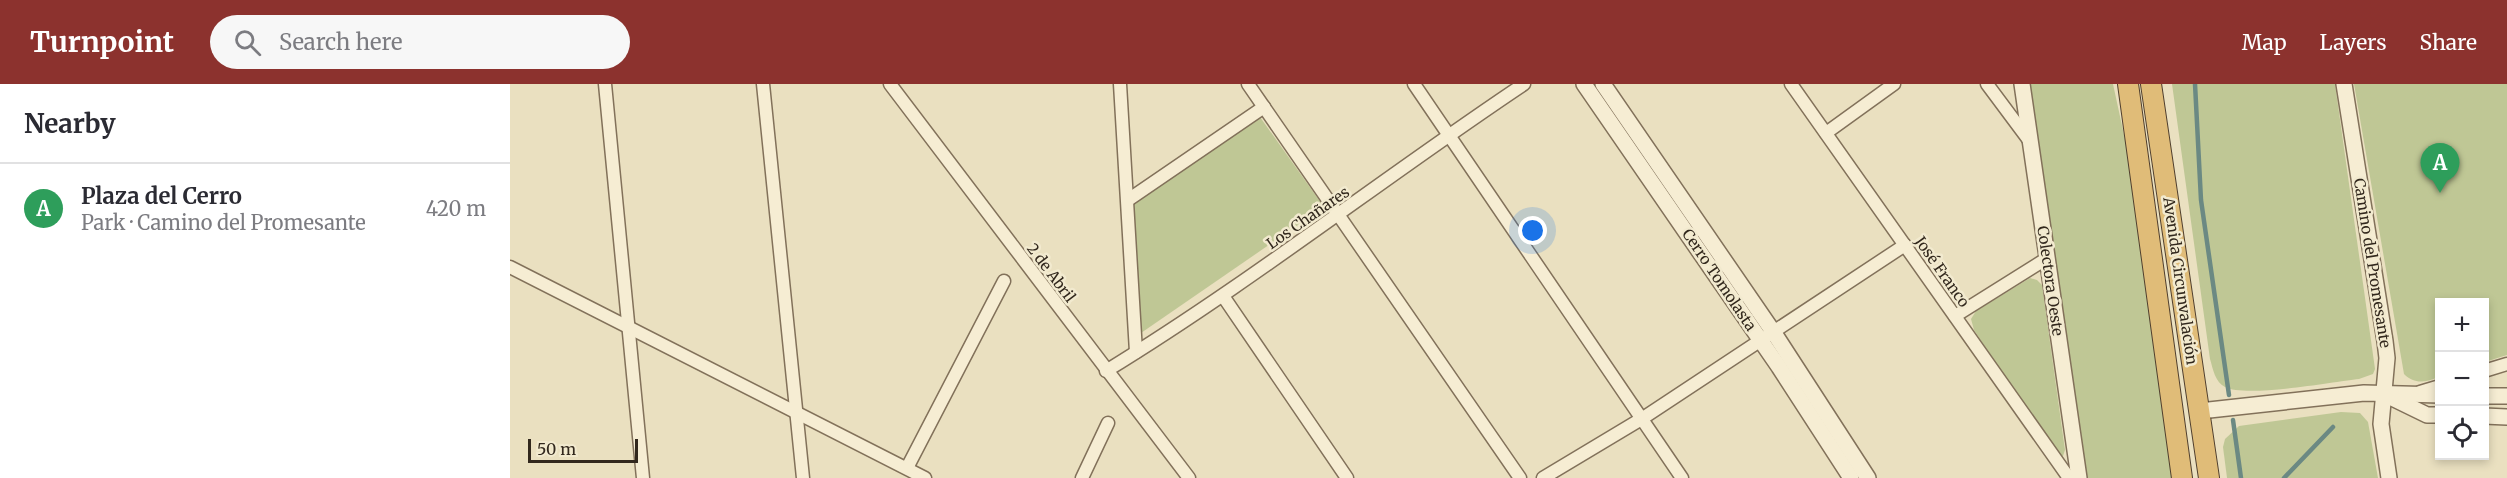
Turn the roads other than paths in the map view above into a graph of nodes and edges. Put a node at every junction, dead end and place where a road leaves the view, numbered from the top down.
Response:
1 (605, 84) edge
2 (763, 84) edge
3 (890, 84) edge
4 (1120, 84) edge
5 (1248, 84) edge
6 (1414, 84) edge
7 (1524, 84) edge
8 (1584, 84) edge
9 (1603, 84) edge
10 (1791, 84) edge
11 (1894, 84) edge
12 (1987, 84) edge
13 (2022, 84) edge
14 (2119, 84) edge
15 (2128, 84) edge
16 (2151, 84) edge
17 (2157, 84) edge
18 (2344, 84) edge
19 (1264, 107) junction
20 (2158, 129) junction
21 (1826, 133) junction
22 (1448, 135) junction
23 (2031, 144) junction
24 (2142, 183) junction
25 (1128, 200) junction
26 (1339, 214) junction
27 (1905, 245) junction
28 (2046, 259) junction
29 (510, 267) edge
30 (1004, 281) dead end
31 (1223, 296) junction
32 (1955, 316) junction
33 (629, 327) junction
34 (1774, 333) junction
35 (1761, 342) junction
36 (1136, 352) junction
37 (2507, 364) edge
38 (2489, 370) edge
39 (1106, 371) junction
40 (2435, 387) edge
41 (2385, 394) junction
42 (2414, 394) junction
43 (2435, 395) edge
44 (2489, 396) edge
45 (2507, 396) edge
46 (796, 411) junction
47 (2200, 411) junction
48 (2435, 415) edge
49 (2489, 416) edge
50 (2507, 417) edge
51 (1643, 418) junction
52 (1108, 423) dead end
53 (907, 468) junction
54 (643, 478) edge
55 (803, 478) edge
56 (925, 478) edge
57 (1082, 478) edge
58 (1189, 478) edge
59 (1347, 478) edge
60 (1520, 478) edge
61 (1543, 478) edge
62 (1682, 478) edge
63 (1851, 478) edge
64 (1868, 478) edge
65 (2069, 478) edge
66 (2079, 478) edge
67 (2182, 478) edge
68 (2209, 478) edge
69 (2390, 478) edge

1 - 33 street
2 - 46 street
3 - 39 street, 2 de Abril
4 - 25 street
5 - 19 street
6 - 22 street
7 - 22 street, Los Chañares
8 - 35 street, Cerro Tomolasta
9 - 34 street, Cerro Tomolasta
10 - 21 street, José Franco
11 - 21 street
12 - 23 street
13 - 23 street, Colectora Oeste
14 - 24 highway
15 - 24 highway, Avenida Circunvalación
16 - 20 highway, Avenida Circunvalación
17 - 20 highway
18 - 41 street, Camino del Promesante
19 - 25 street
19 - 26 street
20 - 47 highway, Avenida Circunvalación
21 - 27 street, José Franco
22 - 26 street, Los Chañares
22 - 51 street
23 - 28 street, Colectora Oeste
24 - 67 highway, Avenida Circunvalación
25 - 36 street
26 - 31 street, Los Chañares
26 - 60 street
27 - 32 street, José Franco
27 - 34 street
28 - 32 street
28 - 66 street, Colectora Oeste
29 - 33 street
30 - 53 street
31 - 36 street, Los Chañares
31 - 59 street
32 - 65 street, José Franco
33 - 46 street
33 - 54 street
34 - 35 street
34 - 64 street, Cerro Tomolasta
35 - 51 street
35 - 63 street, Cerro Tomolasta
36 - 39 street, Los Chañares
37 - 38 street
39 - 58 street, 2 de Abril
40 - 42 street
41 - 42 street
41 - 47 street
41 - 48 street
41 - 69 street, Camino del Promesante
42 - 43 street
44 - 45 street
46 - 53 street
46 - 55 street
47 - 68 highway, Avenida Circunvalación
49 - 50 street
51 - 61 street
51 - 62 street
52 - 57 street
53 - 56 street

